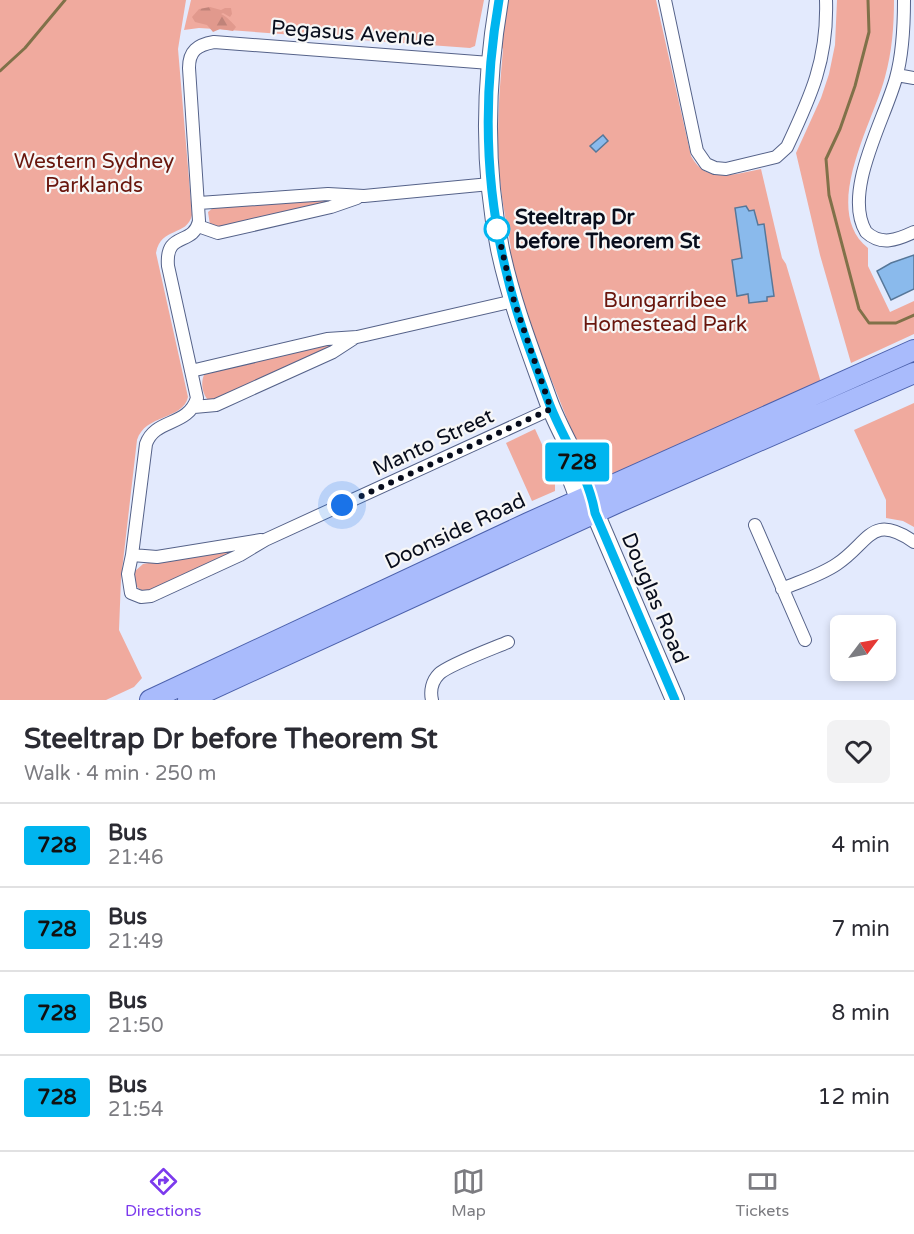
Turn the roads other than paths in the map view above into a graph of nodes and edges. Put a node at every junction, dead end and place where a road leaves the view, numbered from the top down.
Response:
1 (500, 0) edge
2 (665, 0) edge
3 (826, 0) edge
4 (904, 0) edge
5 (490, 63) junction
6 (897, 75) junction
7 (914, 78) edge
8 (490, 184) junction
9 (364, 196) junction
10 (199, 203) junction
11 (198, 226) junction
12 (914, 232) edge
13 (514, 301) junction
14 (357, 337) junction
15 (914, 350) edge
16 (191, 371) junction
17 (914, 373) edge
18 (194, 407) junction
19 (551, 409) junction
20 (589, 503) junction
21 (755, 525) dead end
22 (265, 540) junction
23 (914, 542) edge
24 (132, 555) junction
25 (782, 589) junction
26 (805, 640) dead end
27 (508, 642) dead end
28 (672, 699) edge
29 (150, 700) edge
30 (189, 700) edge
31 (432, 700) edge

1 - 5 street, Douglas Road
2 - 3 street
4 - 6 street
5 - 8 street, Douglas Road
5 - 10 street, Pegasus Avenue
6 - 7 street
6 - 12 street
8 - 9 street
8 - 13 street, Douglas Road
9 - 10 street
9 - 11 street
10 - 11 street
11 - 16 street
13 - 14 street
13 - 19 street, Douglas Road
14 - 16 street
14 - 18 street
15 - 20 main road, Doonside Road
16 - 18 street
17 - 20 main road, Doonside Road
18 - 24 street
19 - 20 street, Douglas Road
19 - 22 street, Manto Street
20 - 28 street, Douglas Road
20 - 29 main road, Doonside Road
20 - 30 main road, Doonside Road
21 - 25 street
22 - 24 street, Manto Street
22 - 24 street, Manto Street
23 - 25 street
25 - 26 street
27 - 31 street

